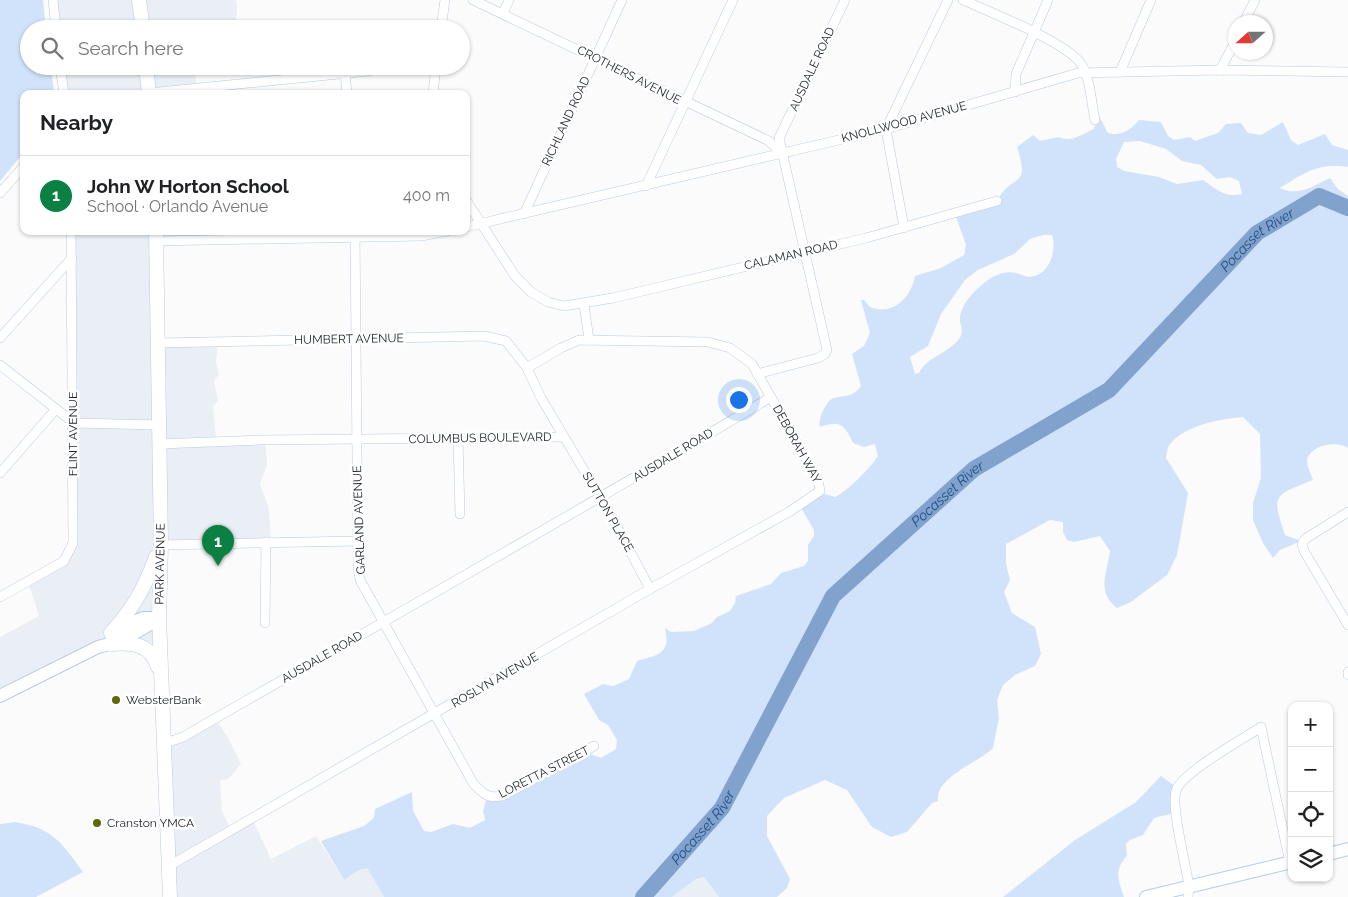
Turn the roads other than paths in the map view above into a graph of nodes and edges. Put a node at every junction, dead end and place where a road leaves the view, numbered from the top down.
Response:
1 (53, 0) edge
2 (139, 0) edge
3 (445, 0) edge
4 (473, 0) edge
5 (509, 0) edge
6 (622, 0) edge
7 (733, 0) edge
8 (845, 0) edge
9 (948, 0) edge
10 (963, 0) edge
11 (1048, 0) edge
12 (1151, 0) edge
13 (1255, 0) edge
14 (503, 13) junction
15 (1248, 15) edge
16 (55, 20) edge
17 (142, 20) edge
18 (442, 20) edge
19 (1033, 33) junction
20 (1228, 55) edge
21 (596, 57) junction
22 (1220, 70) junction
23 (1120, 72) junction
24 (1348, 72) edge
25 (61, 75) edge
26 (147, 75) edge
27 (317, 75) edge
28 (345, 75) edge
29 (435, 75) edge
30 (1086, 75) junction
31 (63, 90) edge
32 (149, 90) edge
33 (177, 90) edge
34 (347, 90) edge
35 (433, 90) edge
36 (1015, 92) junction
37 (684, 102) junction
38 (1095, 120) dead end
39 (886, 129) junction
40 (782, 154) junction
41 (20, 170) edge
42 (646, 186) junction
43 (0, 193) edge
44 (997, 201) dead end
45 (470, 206) edge
46 (524, 214) junction
47 (482, 224) junction
48 (470, 226) edge
49 (904, 228) junction
50 (72, 235) edge
51 (256, 235) edge
52 (355, 235) edge
53 (388, 235) edge
54 (426, 235) edge
55 (156, 236) edge
56 (804, 252) junction
57 (72, 258) junction
58 (584, 304) junction
59 (0, 338) edge
60 (356, 338) junction
61 (589, 340) junction
62 (158, 343) junction
63 (0, 365) edge
64 (527, 368) junction
65 (757, 374) junction
66 (770, 398) junction
67 (56, 409) junction
68 (74, 423) junction
69 (159, 425) junction
70 (564, 437) junction
71 (458, 438) junction
72 (357, 440) junction
73 (159, 444) junction
74 (0, 473) edge
75 (820, 491) joint
76 (600, 498) junction
77 (1348, 512) edge
78 (460, 514) dead end
79 (357, 541) junction
80 (266, 542) junction
81 (161, 545) junction
82 (650, 589) junction
83 (0, 597) edge
84 (159, 618) junction
85 (384, 621) junction
86 (265, 623) dead end
87 (1348, 625) edge
88 (107, 641) junction
89 (160, 674) junction
90 (0, 696) edge
91 (436, 714) junction
92 (162, 744) junction
93 (594, 746) dead end
94 (493, 798) joint
95 (1288, 849) edge
96 (1348, 849) edge
97 (1333, 853) edge
98 (1288, 863) edge
99 (169, 866) junction
100 (1188, 891) edge
101 (170, 897) edge
102 (1146, 897) edge

1 - 16 street
2 - 17 main road
3 - 18 street
4 - 14 street, CROTHERS AVENUE
5 - 14 street
6 - 21 street, RICHLAND ROAD
7 - 37 street
8 - 40 street, AUSDALE ROAD
9 - 39 street
10 - 19 street
11 - 19 street
12 - 23 street
13 - 15 street
14 - 21 street, CROTHERS AVENUE
19 - 30 street
19 - 36 street
20 - 22 street
21 - 37 street, CROTHERS AVENUE
21 - 46 street, RICHLAND ROAD
22 - 23 street, KNOLLWOOD AVENUE
22 - 24 street, KNOLLWOOD AVENUE
23 - 30 street, KNOLLWOOD AVENUE
25 - 31 street
26 - 32 main road
27 - 33 street
28 - 34 street
29 - 35 street
30 - 36 street, KNOLLWOOD AVENUE
30 - 38 street
36 - 39 street, KNOLLWOOD AVENUE
37 - 40 street, CROTHERS AVENUE
37 - 42 street
39 - 40 street, KNOLLWOOD AVENUE
39 - 49 street
40 - 42 street, KNOLLWOOD AVENUE
40 - 56 street, AUSDALE ROAD
41 - 43 street
42 - 46 street, KNOLLWOOD AVENUE
44 - 49 street, CALAMAN ROAD
45 - 47 street, CALAMAN ROAD
46 - 47 street, KNOLLWOOD AVENUE
47 - 48 street, KNOLLWOOD AVENUE
47 - 58 street, CALAMAN ROAD
49 - 56 street, CALAMAN ROAD
50 - 57 street, FLINT AVENUE
51 - 55 street
52 - 60 street, GARLAND AVENUE
53 - 54 street
55 - 62 main road, PARK AVENUE
56 - 58 street, CALAMAN ROAD
56 - 65 street, AUSDALE ROAD
57 - 59 street
57 - 68 street, FLINT AVENUE
58 - 61 street
60 - 62 street, HUMBERT AVENUE
60 - 64 street, HUMBERT AVENUE
60 - 72 street, GARLAND AVENUE
61 - 64 street
61 - 65 street
62 - 69 main road, PARK AVENUE
63 - 67 street
64 - 70 street, COLUMBUS BOULEVARD
65 - 66 street
66 - 75 street, DEBORAH WAY
66 - 76 street, AUSDALE ROAD
67 - 68 street
67 - 74 street
68 - 69 street
68 - 83 street, FLINT AVENUE
69 - 73 main road, PARK AVENUE
70 - 71 street, COLUMBUS BOULEVARD
70 - 76 street, SUTTON PLACE
71 - 72 street, COLUMBUS BOULEVARD
71 - 78 street
72 - 73 street, COLUMBUS BOULEVARD
72 - 79 street, GARLAND AVENUE
73 - 81 main road, PARK AVENUE
75 - 82 street, ROSLYN AVENUE
76 - 82 street, SUTTON PLACE
76 - 85 street, AUSDALE ROAD
77 - 87 street
79 - 80 street
79 - 85 street, GARLAND AVENUE
80 - 81 street
80 - 86 street
81 - 84 main road, PARK AVENUE
81 - 88 main road
82 - 91 street, ROSLYN AVENUE
84 - 88 main road
84 - 89 main road, PARK AVENUE
85 - 91 street, GARLAND AVENUE
85 - 92 street, AUSDALE ROAD
88 - 89 main road
88 - 90 main road
89 - 92 main road, PARK AVENUE
91 - 94 street, GARLAND AVENUE
91 - 99 street, ROSLYN AVENUE
92 - 99 main road, PARK AVENUE
93 - 94 street, LORETTA STREET
95 - 100 street
96 - 97 main road
98 - 100 main road
99 - 101 main road, PARK AVENUE
100 - 102 main road

